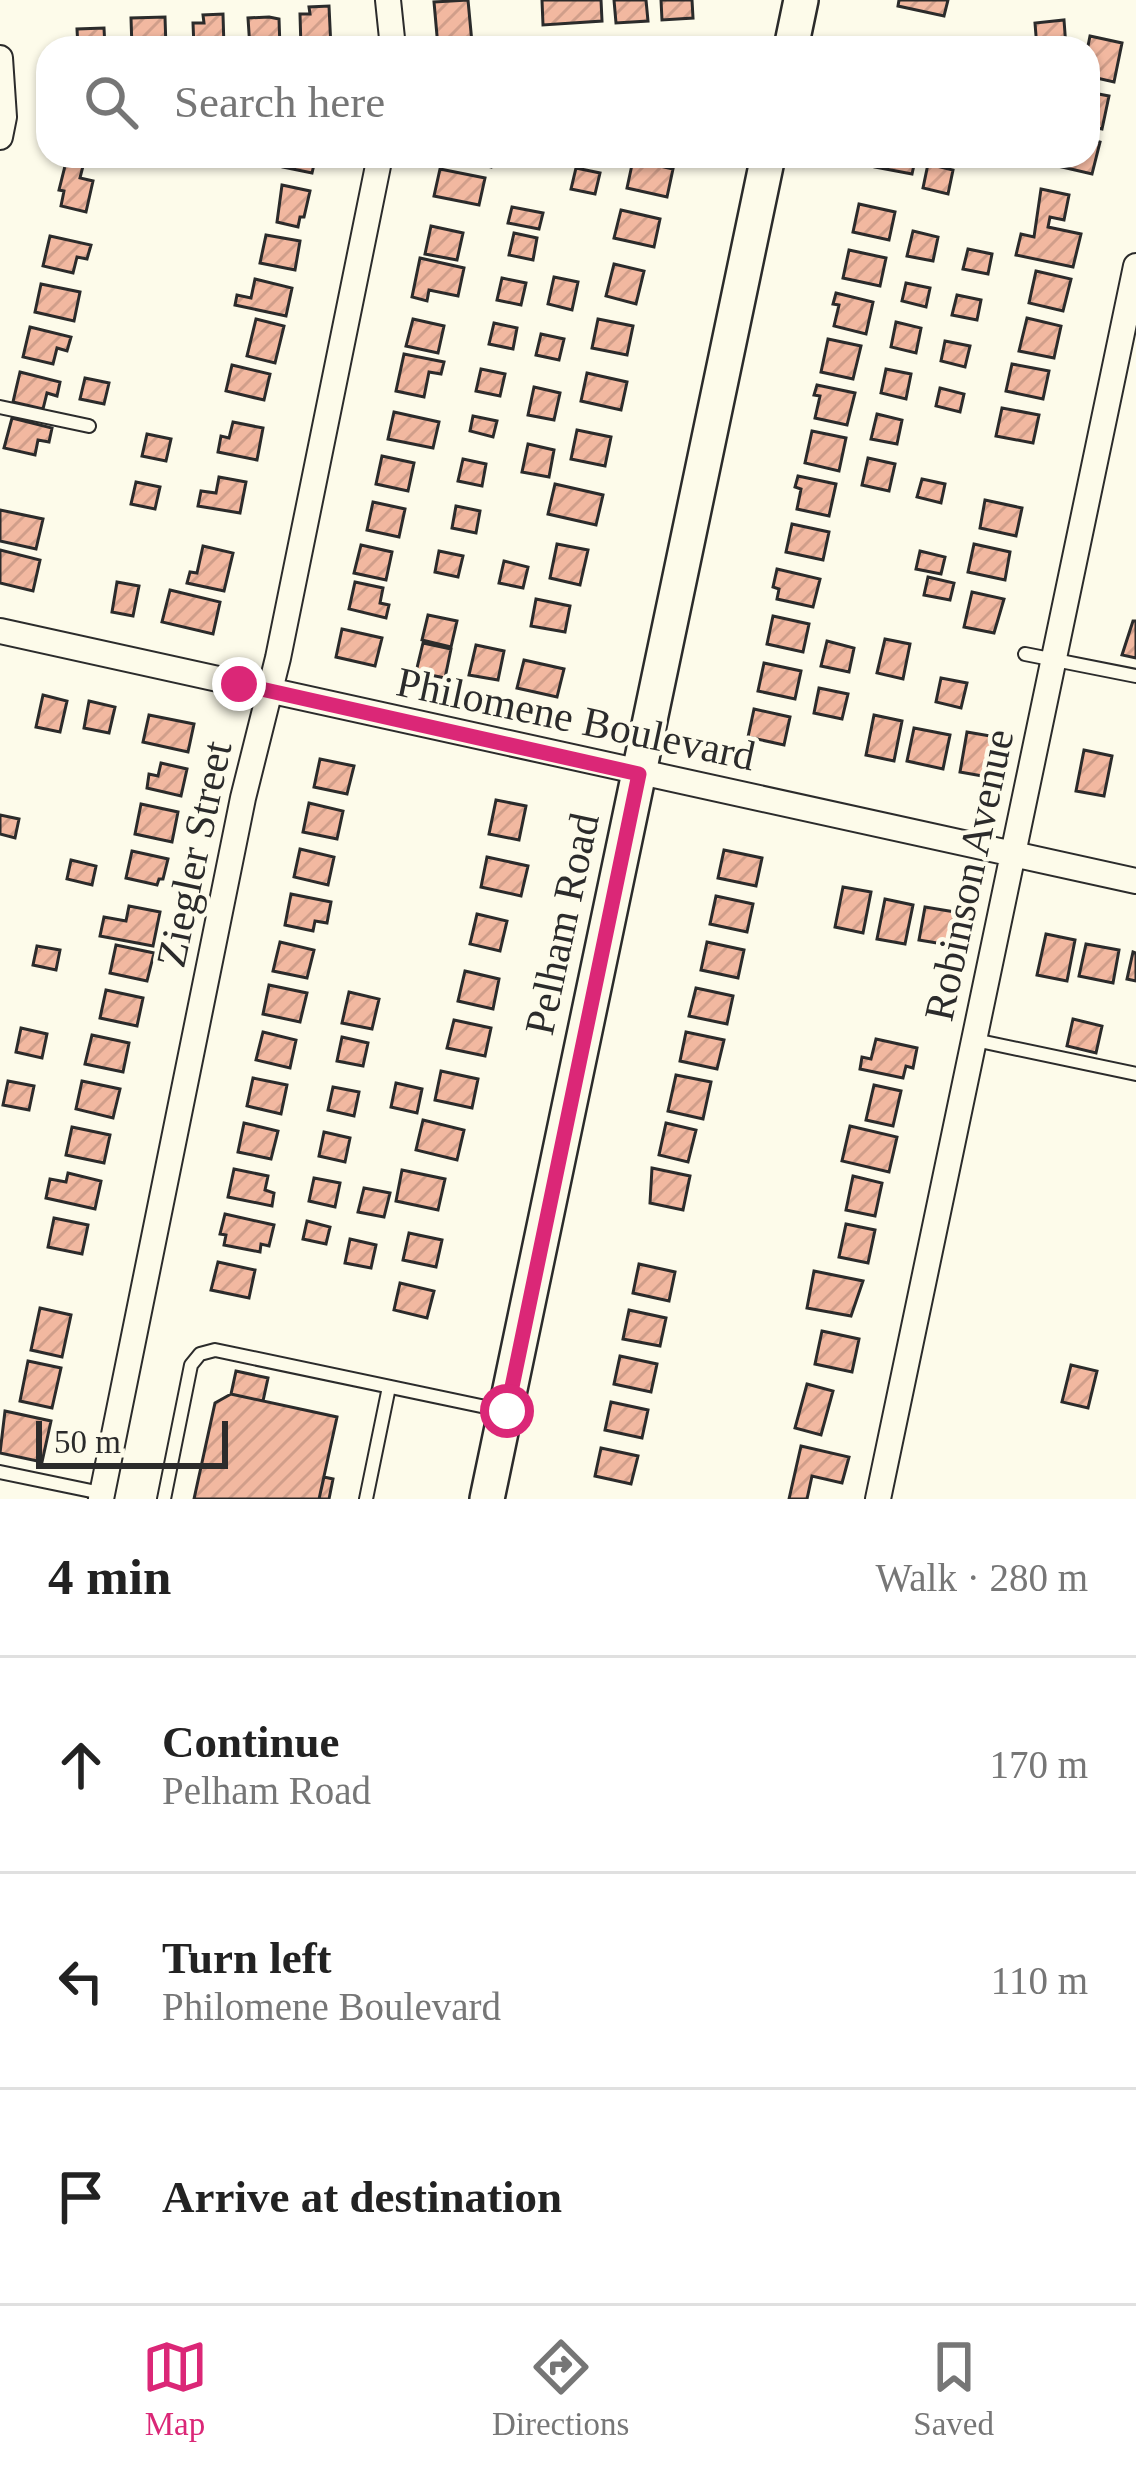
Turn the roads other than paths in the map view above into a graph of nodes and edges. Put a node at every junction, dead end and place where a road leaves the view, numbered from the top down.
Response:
1 (388, 0) edge
2 (801, 0) edge
3 (392, 36) edge
4 (794, 36) edge
5 (0, 58) edge
6 (0, 137) edge
7 (378, 168) edge
8 (765, 168) edge
9 (1136, 266) edge
10 (0, 407) edge
11 (88, 426) dead end
12 (0, 631) edge
13 (1025, 654) dead end
14 (1054, 659) junction
15 (1136, 676) edge
16 (270, 690) junction
17 (639, 774) junction
18 (1013, 854) junction
19 (1136, 881) edge
20 (975, 1040) junction
21 (1136, 1074) edge
22 (389, 1387) junction
23 (507, 1411) junction
24 (0, 1472) edge
25 (102, 1496) edge
26 (164, 1499) edge
27 (366, 1499) edge
28 (487, 1499) edge
29 (878, 1499) edge

1 - 3 street
2 - 4 main road
5 - 6 street
7 - 16 street, Ziegler Street
8 - 17 main road, Pelham Road
9 - 14 street, Robinson Avenue
10 - 11 lane
12 - 16 street, Philomene Boulevard
13 - 14 lane
14 - 15 lane
14 - 18 street, Robinson Avenue
16 - 17 street, Philomene Boulevard
16 - 25 street, Ziegler Street
17 - 18 street, Philomene Boulevard
17 - 23 main road, Pelham Road
18 - 19 street, Philomene Boulevard
18 - 20 street, Robinson Avenue
20 - 21 lane
20 - 29 street, Robinson Avenue
22 - 23 lane
22 - 26 lane
22 - 27 lane
23 - 28 main road, Pelham Road
24 - 25 lane

